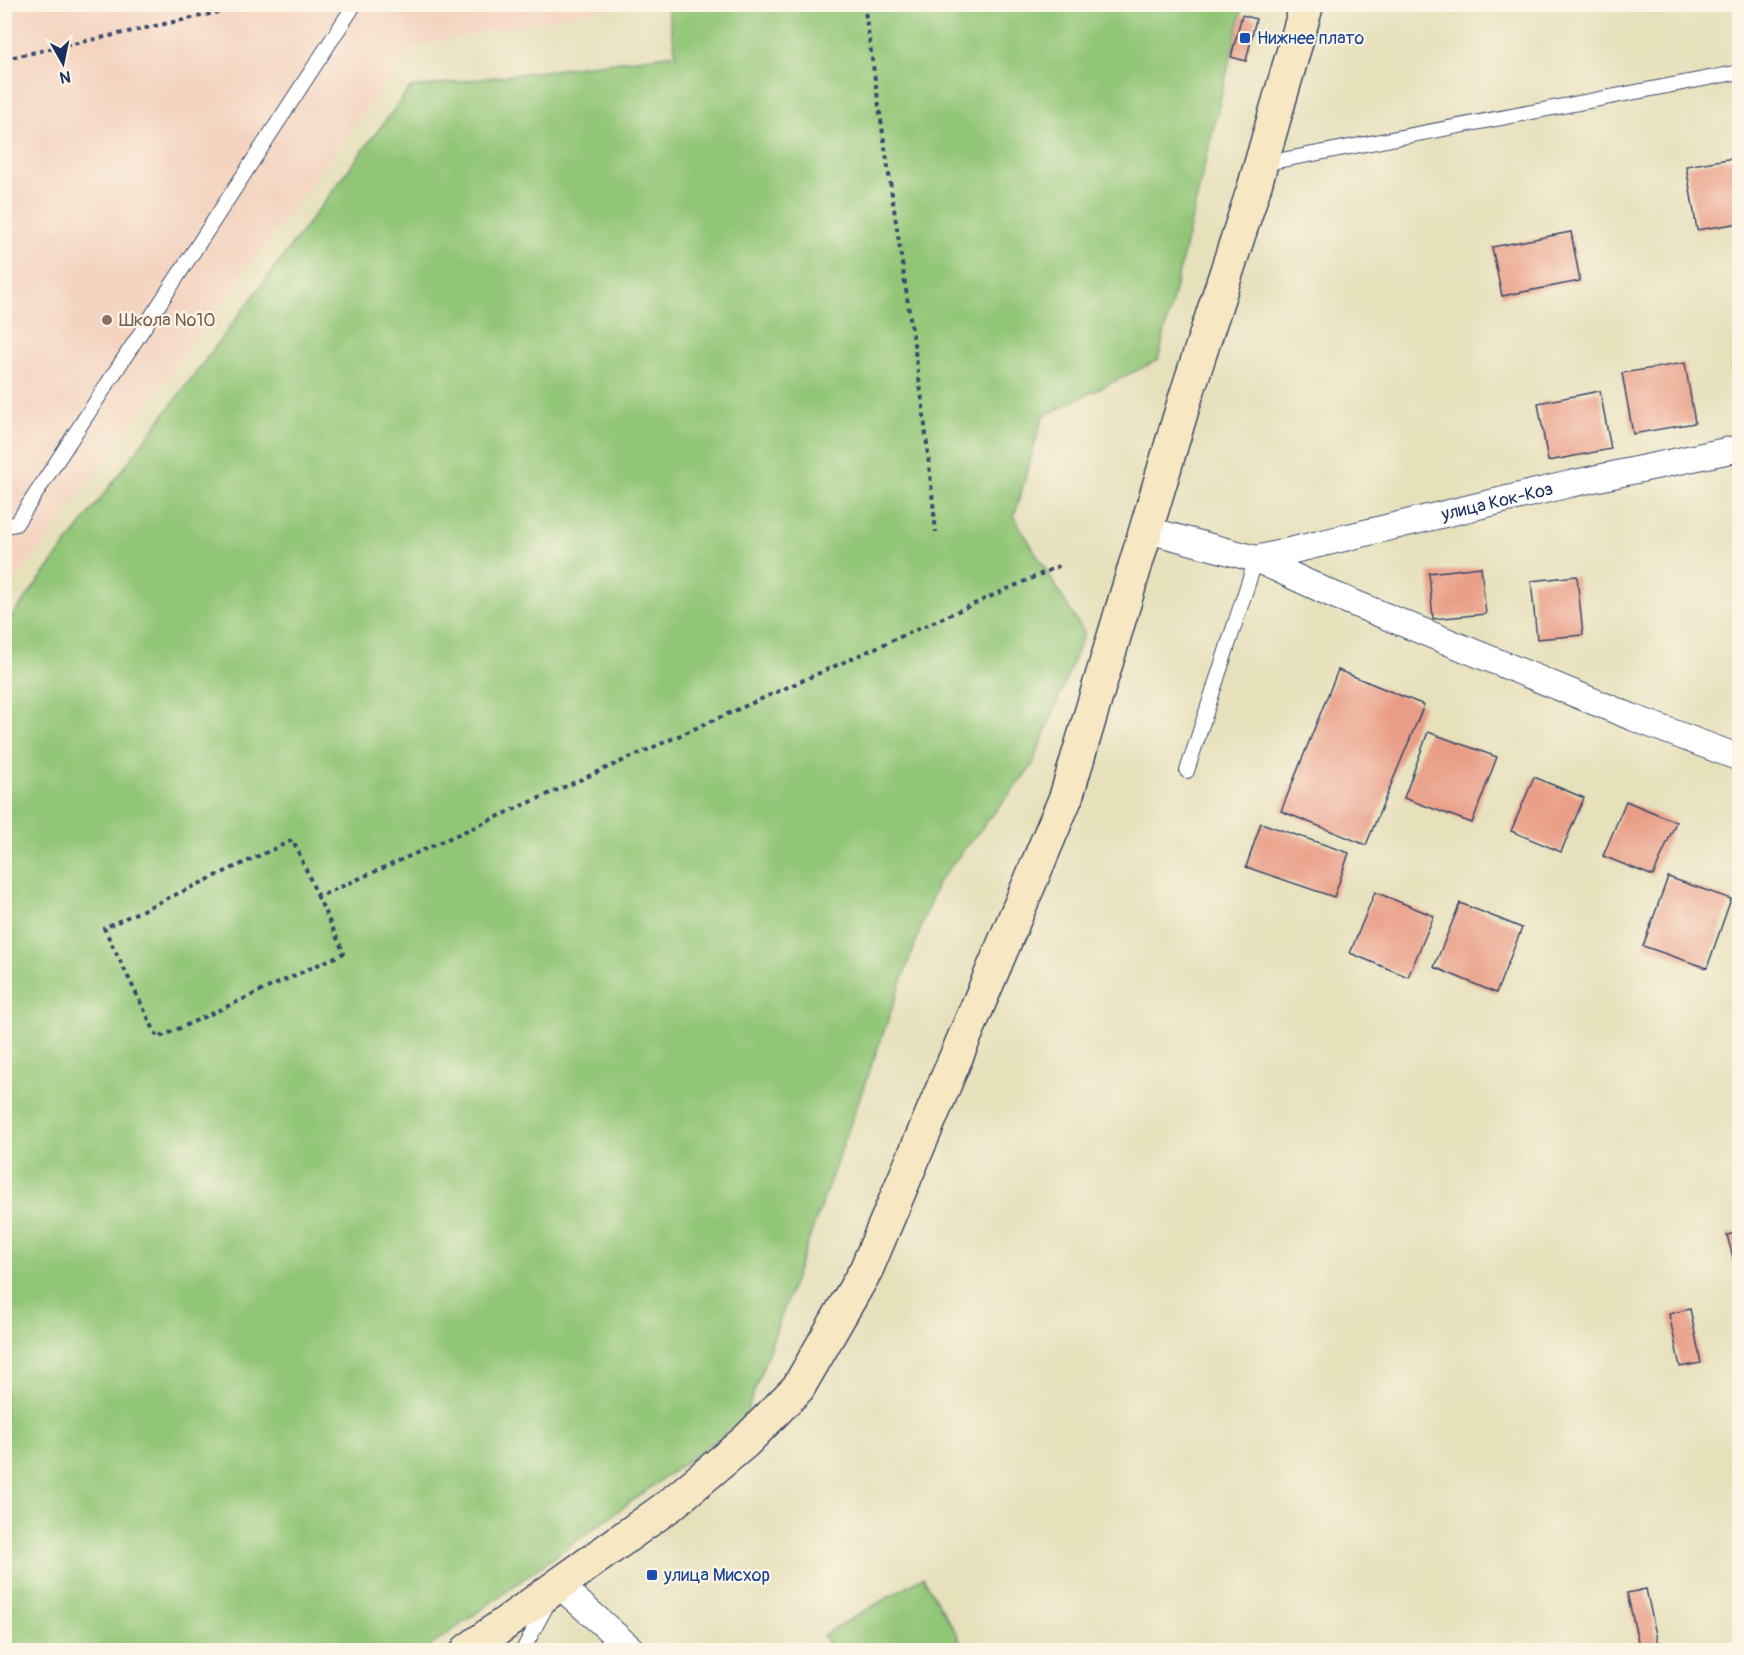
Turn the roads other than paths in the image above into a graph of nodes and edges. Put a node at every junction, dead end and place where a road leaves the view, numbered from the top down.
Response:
1 (356, 4) edge
2 (1306, 4) edge
3 (1740, 72) edge
4 (1261, 164) junction
5 (1740, 448) edge
6 (4, 526) edge
7 (1148, 530) junction
8 (1256, 559) junction
9 (1740, 758) edge
10 (1187, 771) dead end
11 (558, 1584) junction
12 (468, 1650) edge
13 (523, 1650) edge
14 (632, 1650) edge

1 - 6 lane
2 - 4 street
3 - 4 lane
4 - 7 street
5 - 8 street, улица Кок-Коз
7 - 8 street
7 - 11 street
8 - 9 street
8 - 10 lane
11 - 12 street
11 - 13 lane
11 - 14 street

